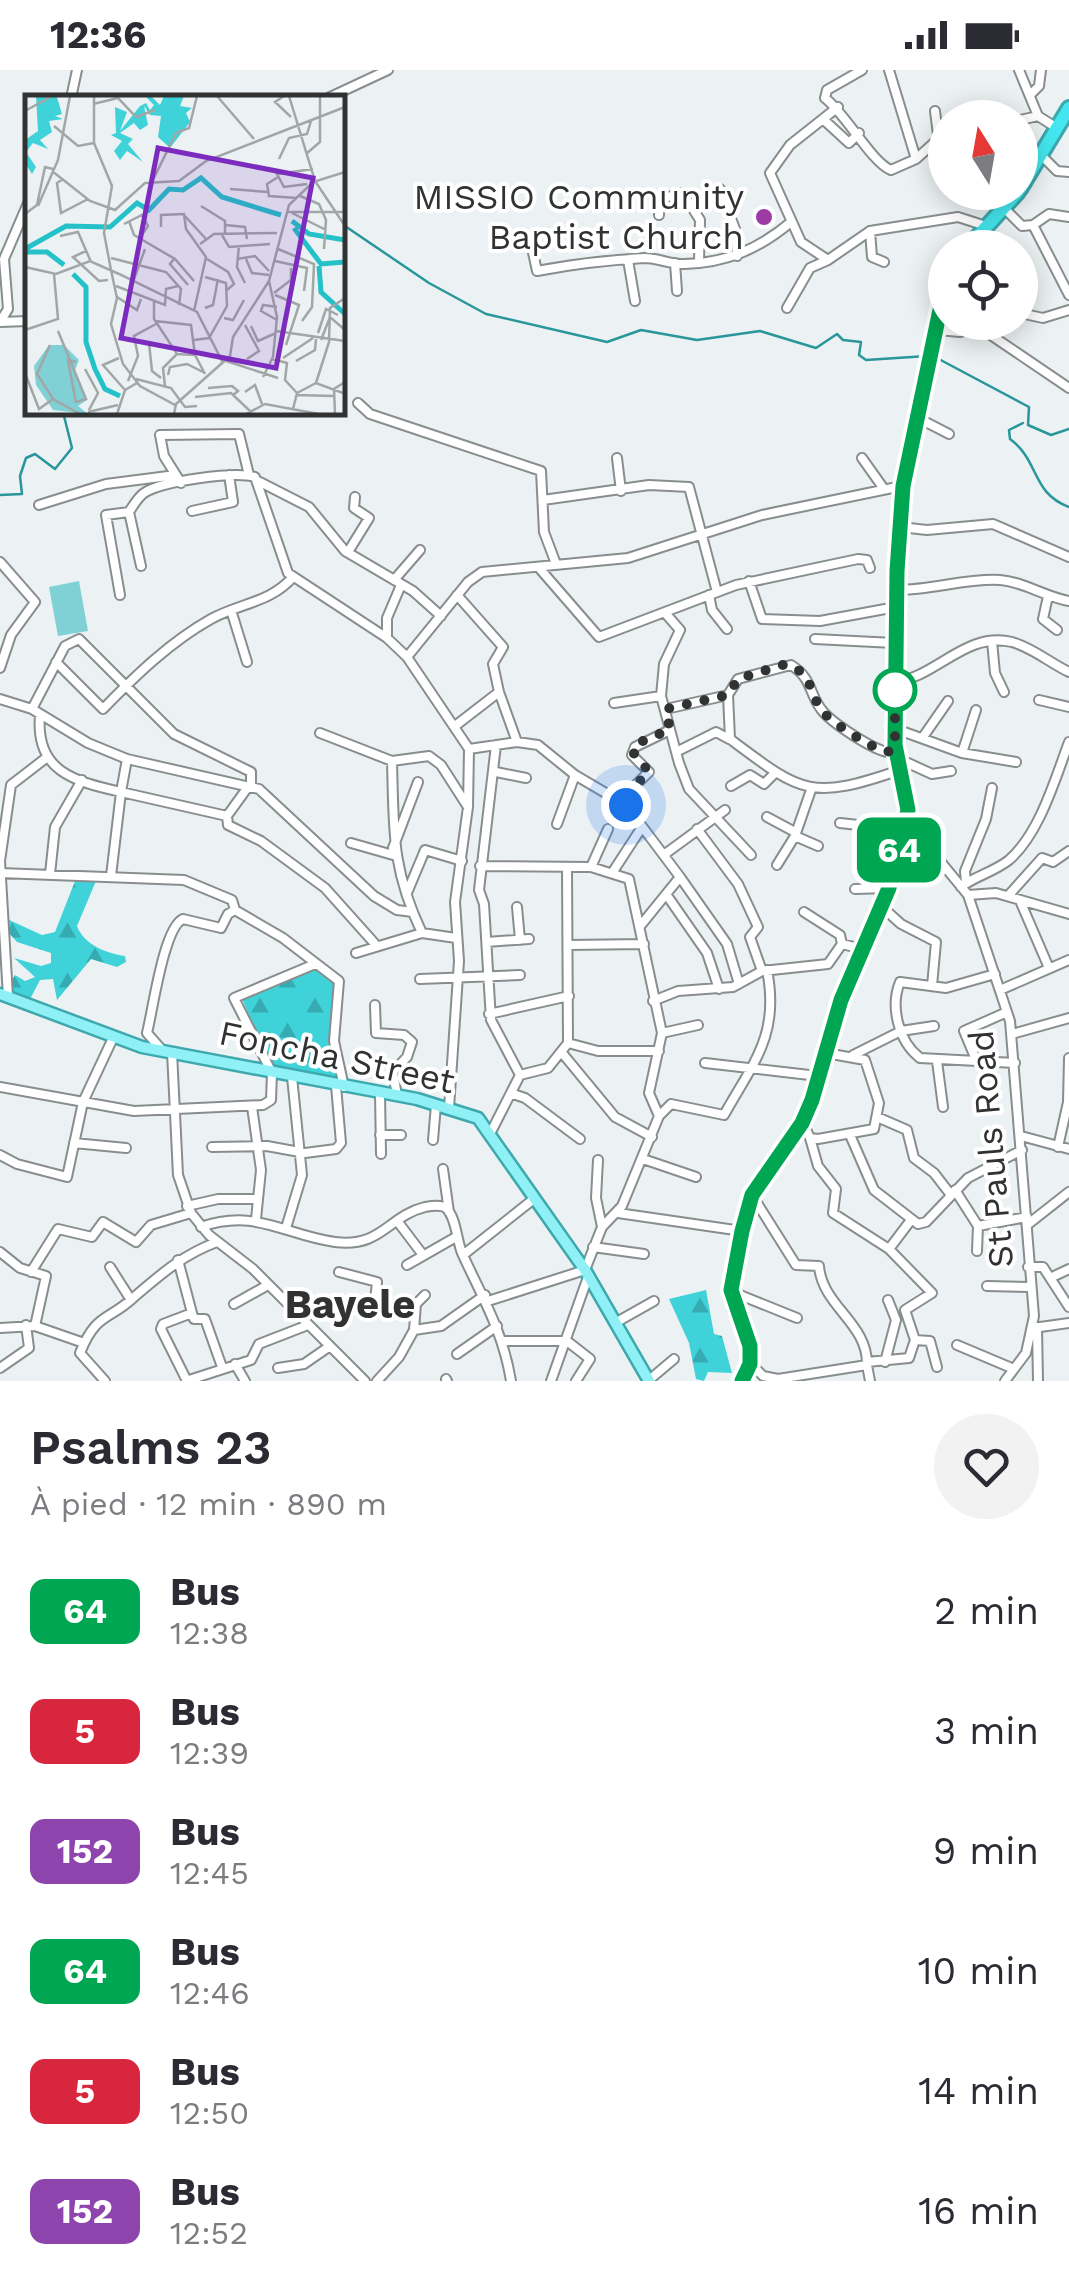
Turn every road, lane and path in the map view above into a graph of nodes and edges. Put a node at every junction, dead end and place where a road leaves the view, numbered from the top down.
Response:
1 (77, 70) edge
2 (388, 70) edge
3 (862, 70) edge
4 (889, 70) edge
5 (1019, 70) edge
6 (1041, 70) edge
7 (72, 95) edge
8 (334, 95) edge
9 (1030, 96) junction
10 (1032, 100) edge
11 (838, 107) junction
12 (1069, 110) edge
13 (1038, 116) edge
14 (824, 120) junction
15 (1057, 128) junction
16 (860, 133) junction
17 (928, 148) edge
18 (916, 160) junction
19 (1041, 160) junction
20 (1038, 161) edge
21 (1038, 164) edge
22 (1069, 172) edge
23 (720, 188) dead end
24 (25, 210) edge
25 (1004, 210) edge
26 (1006, 210) edge
27 (659, 215) dead end
28 (1069, 217) edge
29 (791, 222) junction
30 (1033, 225) junction
31 (988, 226) junction
32 (984, 230) edge
33 (870, 231) junction
34 (532, 248) dead end
35 (737, 256) junction
36 (628, 260) junction
37 (828, 260) junction
38 (700, 262) junction
39 (884, 262) dead end
40 (675, 263) junction
41 (677, 291) dead end
42 (1069, 296) edge
43 (635, 301) dead end
44 (787, 308) dead end
45 (1069, 310) edge
46 (1038, 317) edge
47 (25, 321) edge
48 (0, 322) edge
49 (936, 340) edge
50 (998, 340) edge
51 (1069, 388) edge
52 (358, 403) dead end
53 (916, 417) junction
54 (950, 434) dead end
55 (617, 458) dead end
56 (862, 458) dead end
57 (249, 474) junction
58 (229, 476) junction
59 (178, 479) junction
60 (260, 482) junction
61 (903, 486) junction
62 (884, 489) junction
63 (621, 491) junction
64 (355, 496) dead end
65 (543, 500) junction
66 (38, 505) dead end
67 (192, 511) dead end
68 (129, 512) junction
69 (900, 527) junction
70 (698, 532) junction
71 (134, 536) junction
72 (110, 542) junction
73 (420, 550) dead end
74 (348, 552) junction
75 (1069, 557) edge
76 (0, 562) edge
77 (556, 564) junction
78 (141, 566) dead end
79 (870, 568) dead end
80 (540, 569) junction
81 (293, 577) junction
82 (749, 582) junction
83 (397, 583) junction
84 (897, 590) junction
85 (120, 594) dead end
86 (713, 594) junction
87 (458, 595) junction
88 (1048, 596) junction
89 (1069, 601) edge
90 (896, 607) junction
91 (230, 610) junction
92 (666, 614) junction
93 (440, 616) junction
94 (727, 629) dead end
95 (1057, 630) dead end
96 (386, 638) junction
97 (815, 640) dead end
98 (992, 641) junction
99 (894, 643) junction
100 (407, 657) junction
101 (56, 662) junction
102 (247, 662) dead end
103 (0, 668) edge
104 (1069, 672) edge
105 (894, 682) junction
106 (124, 687) junction
107 (499, 692) junction
108 (1004, 692) dead end
109 (728, 695) junction
110 (662, 696) junction
111 (0, 699) edge
112 (1039, 700) dead end
113 (948, 701) dead end
114 (614, 704) dead end
115 (1069, 707) edge
116 (32, 709) junction
117 (666, 709) junction
118 (976, 710) dead end
119 (40, 715) junction
120 (455, 726) junction
121 (896, 729) junction
122 (670, 730) junction
123 (320, 734) dead end
124 (923, 736) junction
125 (730, 739) junction
126 (517, 742) junction
127 (1069, 742) edge
128 (496, 744) junction
129 (895, 745) junction
130 (469, 749) junction
131 (676, 752) junction
132 (962, 753) junction
133 (46, 758) junction
134 (127, 758) junction
135 (392, 761) junction
136 (1016, 762) dead end
137 (900, 770) junction
138 (951, 770) dead end
139 (496, 772) junction
140 (775, 773) junction
141 (575, 776) junction
142 (1056, 776) junction
143 (526, 778) dead end
144 (82, 780) junction
145 (1069, 780) edge
146 (418, 782) dead end
147 (731, 786) dead end
148 (907, 786) junction
149 (250, 787) junction
150 (812, 787) junction
151 (992, 788) dead end
152 (122, 792) junction
153 (620, 800) junction
154 (468, 807) junction
155 (725, 810) dead end
156 (908, 810) junction
157 (227, 816) junction
158 (767, 817) dead end
159 (712, 818) junction
160 (840, 823) dead end
161 (558, 824) dead end
162 (642, 827) junction
163 (608, 829) dead end
164 (697, 830) junction
165 (904, 830) junction
166 (795, 834) junction
167 (350, 843) dead end
168 (818, 846) dead end
169 (393, 852) junction
170 (1069, 852) edge
171 (665, 854) junction
172 (751, 855) dead end
173 (462, 861) junction
174 (777, 865) dead end
175 (480, 866) junction
176 (566, 867) junction
177 (591, 867) junction
178 (614, 870) junction
179 (1, 873) edge
180 (50, 874) junction
181 (111, 876) junction
182 (460, 877) junction
183 (480, 877) junction
184 (680, 878) junction
185 (964, 885) junction
186 (889, 888) junction
187 (855, 889) dead end
188 (666, 894) junction
189 (406, 895) junction
190 (968, 895) junction
191 (1008, 896) junction
192 (1021, 902) junction
193 (881, 906) junction
194 (517, 907) dead end
195 (235, 910) junction
196 (413, 912) junction
197 (804, 912) dead end
198 (1069, 914) edge
199 (641, 925) junction
200 (422, 933) junction
201 (456, 938) junction
202 (487, 942) junction
203 (644, 944) junction
204 (842, 944) junction
205 (376, 945) junction
206 (568, 945) junction
207 (862, 949) junction
208 (356, 953) dead end
209 (1069, 960) edge
210 (315, 964) junction
211 (1049, 968) junction
212 (765, 971) junction
213 (520, 974) dead end
214 (994, 974) junction
215 (488, 977) junction
216 (420, 979) dead end
217 (457, 980) junction
218 (739, 984) junction
219 (932, 986) junction
220 (718, 989) junction
221 (1000, 990) junction
222 (4, 995) edge
223 (569, 996) junction
224 (653, 1001) junction
225 (375, 1005) dead end
226 (1007, 1012) junction
227 (490, 1014) junction
228 (1068, 1016) edge
229 (698, 1025) dead end
230 (934, 1026) dead end
231 (901, 1032) junction
232 (662, 1033) junction
233 (1012, 1034) junction
234 (114, 1038) junction
235 (568, 1043) junction
236 (168, 1051) junction
237 (659, 1051) junction
238 (825, 1052) junction
239 (564, 1054) junction
240 (853, 1055) junction
241 (1069, 1058) edge
242 (937, 1061) junction
243 (977, 1062) junction
244 (705, 1063) dead end
245 (1014, 1063) junction
246 (754, 1070) junction
247 (272, 1073) junction
248 (520, 1076) junction
249 (818, 1076) junction
250 (292, 1077) junction
251 (340, 1086) junction
252 (0, 1087) edge
253 (380, 1093) junction
254 (513, 1094) junction
255 (397, 1096) junction
256 (84, 1102) junction
257 (436, 1104) junction
258 (252, 1107) junction
259 (449, 1108) junction
260 (943, 1108) dead end
261 (174, 1110) junction
262 (659, 1116) junction
263 (877, 1117) junction
264 (802, 1123) junction
265 (491, 1132) junction
266 (380, 1135) junction
267 (401, 1135) dead end
268 (850, 1135) junction
269 (1021, 1136) junction
270 (652, 1137) junction
271 (810, 1138) junction
272 (580, 1139) dead end
273 (433, 1140) dead end
274 (74, 1143) junction
275 (212, 1147) dead end
276 (257, 1147) junction
277 (1058, 1147) junction
278 (126, 1148) dead end
279 (1069, 1149) edge
280 (301, 1150) junction
281 (1022, 1150) junction
282 (381, 1154) dead end
283 (0, 1155) edge
284 (643, 1159) junction
285 (598, 1160) dead end
286 (443, 1168) dead end
287 (696, 1177) dead end
288 (953, 1192) junction
289 (1069, 1192) edge
290 (752, 1195) junction
291 (535, 1198) junction
292 (258, 1200) junction
293 (189, 1209) junction
294 (449, 1212) junction
295 (618, 1213) junction
296 (256, 1219) junction
297 (911, 1220) junction
298 (1027, 1221) junction
299 (398, 1222) junction
300 (602, 1226) junction
301 (978, 1226) junction
302 (202, 1227) junction
303 (286, 1228) junction
304 (742, 1231) junction
305 (456, 1237) junction
306 (217, 1242) junction
307 (593, 1247) junction
308 (889, 1249) junction
309 (977, 1251) dead end
310 (0, 1252) edge
311 (644, 1254) dead end
312 (422, 1255) junction
313 (463, 1255) junction
314 (178, 1260) junction
315 (407, 1265) dead end
316 (110, 1267) dead end
317 (1028, 1267) junction
318 (1069, 1269) edge
319 (31, 1272) junction
320 (339, 1272) dead end
321 (586, 1273) junction
322 (1050, 1278) junction
323 (268, 1285) junction
324 (987, 1286) dead end
325 (1031, 1287) junction
326 (731, 1290) junction
327 (425, 1295) dead end
328 (486, 1298) junction
329 (132, 1300) junction
330 (888, 1300) dead end
331 (654, 1301) dead end
332 (234, 1304) dead end
333 (1069, 1307) edge
334 (192, 1314) junction
335 (414, 1316) junction
336 (796, 1318) dead end
337 (1069, 1323) edge
338 (615, 1324) junction
339 (30, 1325) junction
340 (308, 1325) junction
341 (497, 1326) junction
342 (0, 1328) edge
343 (1035, 1328) junction
344 (414, 1330) junction
345 (914, 1340) junction
346 (502, 1341) junction
347 (567, 1341) junction
348 (84, 1343) junction
349 (957, 1345) dead end
350 (330, 1346) junction
351 (457, 1354) dead end
352 (674, 1359) dead end
353 (885, 1362) junction
354 (235, 1364) junction
355 (750, 1364) junction
356 (867, 1364) junction
357 (937, 1367) dead end
358 (0, 1368) edge
359 (222, 1368) junction
360 (278, 1368) dead end
361 (852, 1369) junction
362 (1014, 1369) junction
363 (190, 1380) edge
364 (646, 1380) edge
365 (105, 1381) edge
366 (245, 1381) edge
367 (365, 1381) edge
368 (378, 1381) edge
369 (511, 1381) edge
370 (551, 1381) edge
371 (576, 1381) edge
372 (742, 1381) edge
373 (852, 1381) edge
374 (870, 1381) edge
375 (1006, 1381) edge
376 (1038, 1381) edge

1 - 7 street
2 - 8 street
3 - 11 street
4 - 18 street
5 - 9 street
6 - 9 street
9 - 10 street
11 - 14 street
11 - 16 street
12 - 15 highway
13 - 15 street
14 - 16 street
14 - 29 street
15 - 19 highway
16 - 18 street
17 - 18 street
19 - 20 street
19 - 21 highway
19 - 22 street
23 - 35 street
24 - 48 street
25 - 31 highway
26 - 30 street
27 - 38 street
28 - 30 street
29 - 35 street
29 - 37 street
30 - 42 street
31 - 32 highway
31 - 33 street
33 - 37 street
33 - 39 street
34 - 36 street
35 - 38 street
36 - 40 street
36 - 43 street
37 - 44 street
38 - 40 street
40 - 41 street
45 - 46 street
47 - 48 street
49 - 53 highway
50 - 51 street
52 - 65 street
53 - 54 street
53 - 61 highway
55 - 63 street
56 - 62 street
57 - 58 street
57 - 59 street
57 - 60 street
58 - 59 street
58 - 67 street
59 - 66 street
59 - 68 street
60 - 74 street
60 - 81 street
61 - 62 street
61 - 69 highway
62 - 70 street
63 - 65 street
63 - 70 street
64 - 74 street
65 - 77 street
68 - 71 street
68 - 72 street
69 - 75 street
69 - 84 highway
70 - 77 street
70 - 86 street
71 - 72 street
71 - 78 street
72 - 85 street
73 - 83 street
74 - 83 street
76 - 103 street
77 - 80 street
79 - 82 street
80 - 87 street
80 - 92 street
81 - 91 street
81 - 96 street
82 - 86 street
82 - 90 street
83 - 93 street
83 - 96 street
84 - 88 street
84 - 90 highway
86 - 92 street
86 - 94 street
87 - 93 street
87 - 107 street
88 - 89 street
88 - 95 street
90 - 99 highway
91 - 102 street
91 - 106 street
92 - 110 street
93 - 100 street
96 - 100 street
97 - 99 street
98 - 104 street
98 - 105 street
98 - 108 street
99 - 105 highway
100 - 120 street
101 - 106 street
101 - 106 street
101 - 116 street
105 - 121 highway
106 - 149 street
107 - 120 street
107 - 126 street
109 - 117 street
109 - 125 street
109 - 129 street
110 - 114 street
110 - 117 street
111 - 116 street
112 - 115 street
113 - 124 street
116 - 119 street
117 - 122 street
118 - 132 street
119 - 133 street
119 - 134 street
120 - 130 street
121 - 124 street
121 - 129 highway
122 - 131 street
122 - 153 street
123 - 135 street
124 - 132 street
125 - 131 street
125 - 140 street
126 - 128 street
126 - 141 street
127 - 142 street
128 - 130 street
128 - 139 street
129 - 137 highway
130 - 154 street
131 - 159 street
132 - 136 street
133 - 144 street
133 - 179 street
134 - 149 street
134 - 152 street
135 - 154 street
135 - 169 street
137 - 148 highway
137 - 150 street
138 - 148 street
139 - 143 street
139 - 175 street
140 - 147 street
140 - 150 street
141 - 153 street
141 - 161 street
142 - 145 street
142 - 185 street
144 - 152 street
144 - 180 street
146 - 169 street
148 - 156 highway
149 - 157 street
149 - 196 street
150 - 166 street
151 - 185 street
152 - 157 street
152 - 181 street
153 - 162 street
154 - 173 street
155 - 159 street
156 - 165 highway
156 - 185 street, St Pauls Road
157 - 205 street
158 - 166 street
159 - 164 street
159 - 172 street
160 - 165 street
162 - 171 street
162 - 178 street
163 - 177 street
164 - 171 street
164 - 212 street
165 - 186 highway
166 - 168 street
166 - 174 street
167 - 169 street
169 - 189 street
170 - 191 street
171 - 184 street
173 - 182 street
173 - 189 street
175 - 176 street
175 - 183 street
176 - 177 street
176 - 206 street
177 - 178 street
178 - 199 street
179 - 180 street
179 - 222 street
180 - 181 street
181 - 195 street
182 - 183 street
182 - 201 street
183 - 202 street
184 - 188 street
184 - 218 street
185 - 190 street, St Pauls Road
186 - 187 street
186 - 193 highway
188 - 199 street
188 - 220 street
189 - 196 street
190 - 191 street
190 - 214 street, St Pauls Road
191 - 192 street
192 - 198 street
192 - 211 street
193 - 207 highway
193 - 219 street
194 - 202 street
195 - 210 street
195 - 236 street
196 - 200 street
197 - 204 street
199 - 203 street
200 - 201 street
200 - 205 street
201 - 217 street
202 - 215 street
203 - 206 street
203 - 224 street
204 - 207 street
204 - 212 street
205 - 208 street
206 - 223 street
207 - 238 highway
209 - 211 street
210 - 247 street
210 - 251 street
211 - 221 street
212 - 218 street
212 - 246 street
213 - 215 street
214 - 219 street
214 - 221 street, St Pauls Road
215 - 217 street
215 - 227 street
216 - 217 street
217 - 259 street
218 - 220 street
219 - 231 street
220 - 224 street
221 - 226 street, St Pauls Road
222 - 234 main road, Foncha Street
223 - 227 street
223 - 235 street
224 - 232 street
225 - 255 street
226 - 233 street, St Pauls Road
226 - 243 street
227 - 248 street
228 - 233 street
229 - 232 street
230 - 231 street
231 - 240 street
231 - 242 street
232 - 237 street
233 - 245 street, St Pauls Road
234 - 236 main road, Foncha Street
234 - 256 street
235 - 237 street
235 - 239 street
236 - 247 main road, Foncha Street
236 - 261 street
237 - 262 street
238 - 240 street
238 - 249 highway
239 - 248 street
239 - 270 street
240 - 263 street
241 - 277 street
242 - 243 street
242 - 260 street
243 - 245 street
244 - 246 street
245 - 269 street, St Pauls Road
246 - 249 street
246 - 262 street
247 - 250 main road, Foncha Street
247 - 258 street
248 - 254 street
249 - 264 highway
250 - 251 main road, Foncha Street
250 - 280 street
251 - 253 main road, Foncha Street
251 - 280 street
252 - 256 street
253 - 255 main road, Foncha Street
253 - 266 street
254 - 265 street
254 - 272 street
255 - 257 main road, Foncha Street
256 - 261 street
256 - 274 street
257 - 259 main road, Foncha Street
257 - 273 street
258 - 261 street
258 - 276 street
259 - 265 main road, Foncha Street
261 - 293 street
262 - 270 street
263 - 268 street
263 - 288 street
264 - 271 street
264 - 290 highway
265 - 291 main road, Foncha Street
266 - 267 street
266 - 282 street
268 - 271 street
268 - 297 street
269 - 277 street
269 - 281 street, St Pauls Road
270 - 284 street
271 - 308 street
274 - 278 street
274 - 283 street
275 - 276 street
276 - 280 street
276 - 292 street
277 - 279 street
280 - 303 street
281 - 288 street
281 - 298 street, St Pauls Road
284 - 287 street
284 - 295 street
285 - 300 street
286 - 294 street
288 - 297 street
288 - 301 street
289 - 298 street
290 - 304 highway
290 - 356 street
291 - 313 street
291 - 321 main road, Foncha Street
292 - 293 street
292 - 296 street
293 - 302 street
293 - 319 street
294 - 299 street
294 - 305 street
295 - 300 street
295 - 304 street
296 - 302 street
296 - 303 street
297 - 308 street
298 - 301 street
298 - 317 street, St Pauls Road
299 - 303 street
299 - 312 street
300 - 307 street
301 - 309 street
302 - 306 street
304 - 326 highway
305 - 312 street
305 - 313 street
306 - 314 street
306 - 323 street
307 - 311 street
307 - 321 street
308 - 345 street
310 - 319 street
312 - 315 street
313 - 328 street
314 - 329 street
314 - 334 street
316 - 329 street
317 - 322 street
317 - 325 street, St Pauls Road
318 - 322 street
319 - 339 street
320 - 335 street
321 - 328 street
321 - 338 main road, Foncha Street
321 - 347 street
322 - 333 street
323 - 332 street
323 - 340 street
324 - 325 street
325 - 343 street, St Pauls Road
326 - 336 street
326 - 355 highway
327 - 335 street
328 - 341 street
328 - 344 street
329 - 348 street
330 - 353 street
331 - 338 street
334 - 359 street
334 - 363 street
335 - 344 street
337 - 343 street
338 - 364 main road, Foncha Street
339 - 342 street
339 - 348 street
339 - 358 street
340 - 350 street
340 - 354 street
341 - 346 street
341 - 351 street
343 - 362 street, St Pauls Road
343 - 376 street
344 - 368 street
345 - 353 street
345 - 357 street
346 - 347 street
346 - 369 street
347 - 370 street
347 - 371 street
348 - 365 street
349 - 362 street
350 - 360 street
350 - 367 street
352 - 364 street
353 - 356 street
354 - 359 street
354 - 366 street
355 - 361 street
355 - 372 highway
356 - 361 street
356 - 374 street
359 - 363 street
361 - 373 street
362 - 375 street, St Pauls Road

